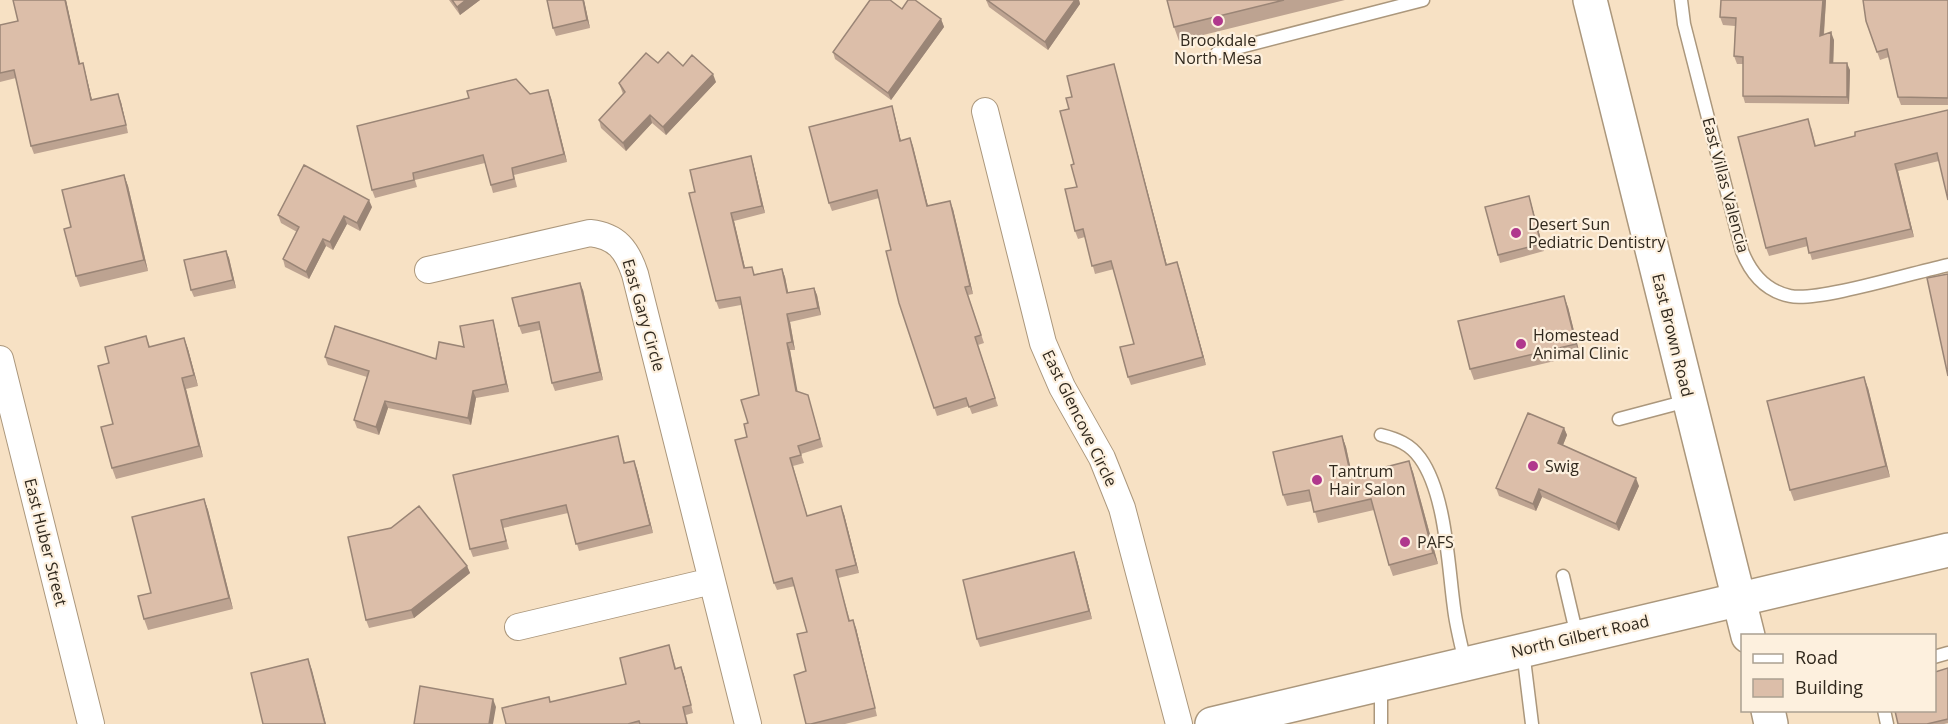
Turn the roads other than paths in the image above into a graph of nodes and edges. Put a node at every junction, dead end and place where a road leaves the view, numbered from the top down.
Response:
1 (1423, 0) edge
2 (1590, 0) edge
3 (1681, 0) edge
4 (1217, 53) dead end
5 (985, 111) dead end
6 (1948, 265) edge
7 (428, 270) dead end
8 (0, 359) edge
9 (1689, 400) junction
10 (1619, 419) dead end
11 (1382, 435) dead end
12 (1948, 550) edge
13 (1563, 576) dead end
14 (712, 581) junction
15 (1738, 599) junction
16 (518, 627) dead end
17 (1747, 634) edge
18 (1577, 637) junction
19 (1523, 650) junction
20 (1466, 663) junction
21 (1381, 683) junction
22 (1258, 718) edge
23 (91, 724) edge
24 (748, 724) edge
25 (1179, 724) edge
26 (1212, 724) edge
27 (1381, 724) edge
28 (1532, 724) edge

1 - 4 lane
2 - 9 main road, East Brown Road
3 - 6 lane, East Villas Valencia
5 - 25 street, East Glencove Circle
7 - 14 street, East Gary Circle
8 - 23 street, East Huber Street
9 - 10 lane
9 - 15 main road, East Brown Road
11 - 20 lane
12 - 15 main road, North Gilbert Road
13 - 18 lane
14 - 16 street
14 - 24 street, East Gary Circle
15 - 17 main road, East Brown Road
15 - 18 main road, North Gilbert Road
18 - 19 main road, North Gilbert Road
19 - 20 main road, North Gilbert Road
19 - 28 lane
20 - 21 main road, North Gilbert Road
21 - 22 main road, North Gilbert Road
21 - 27 lane
22 - 26 main road, North Gilbert Road

